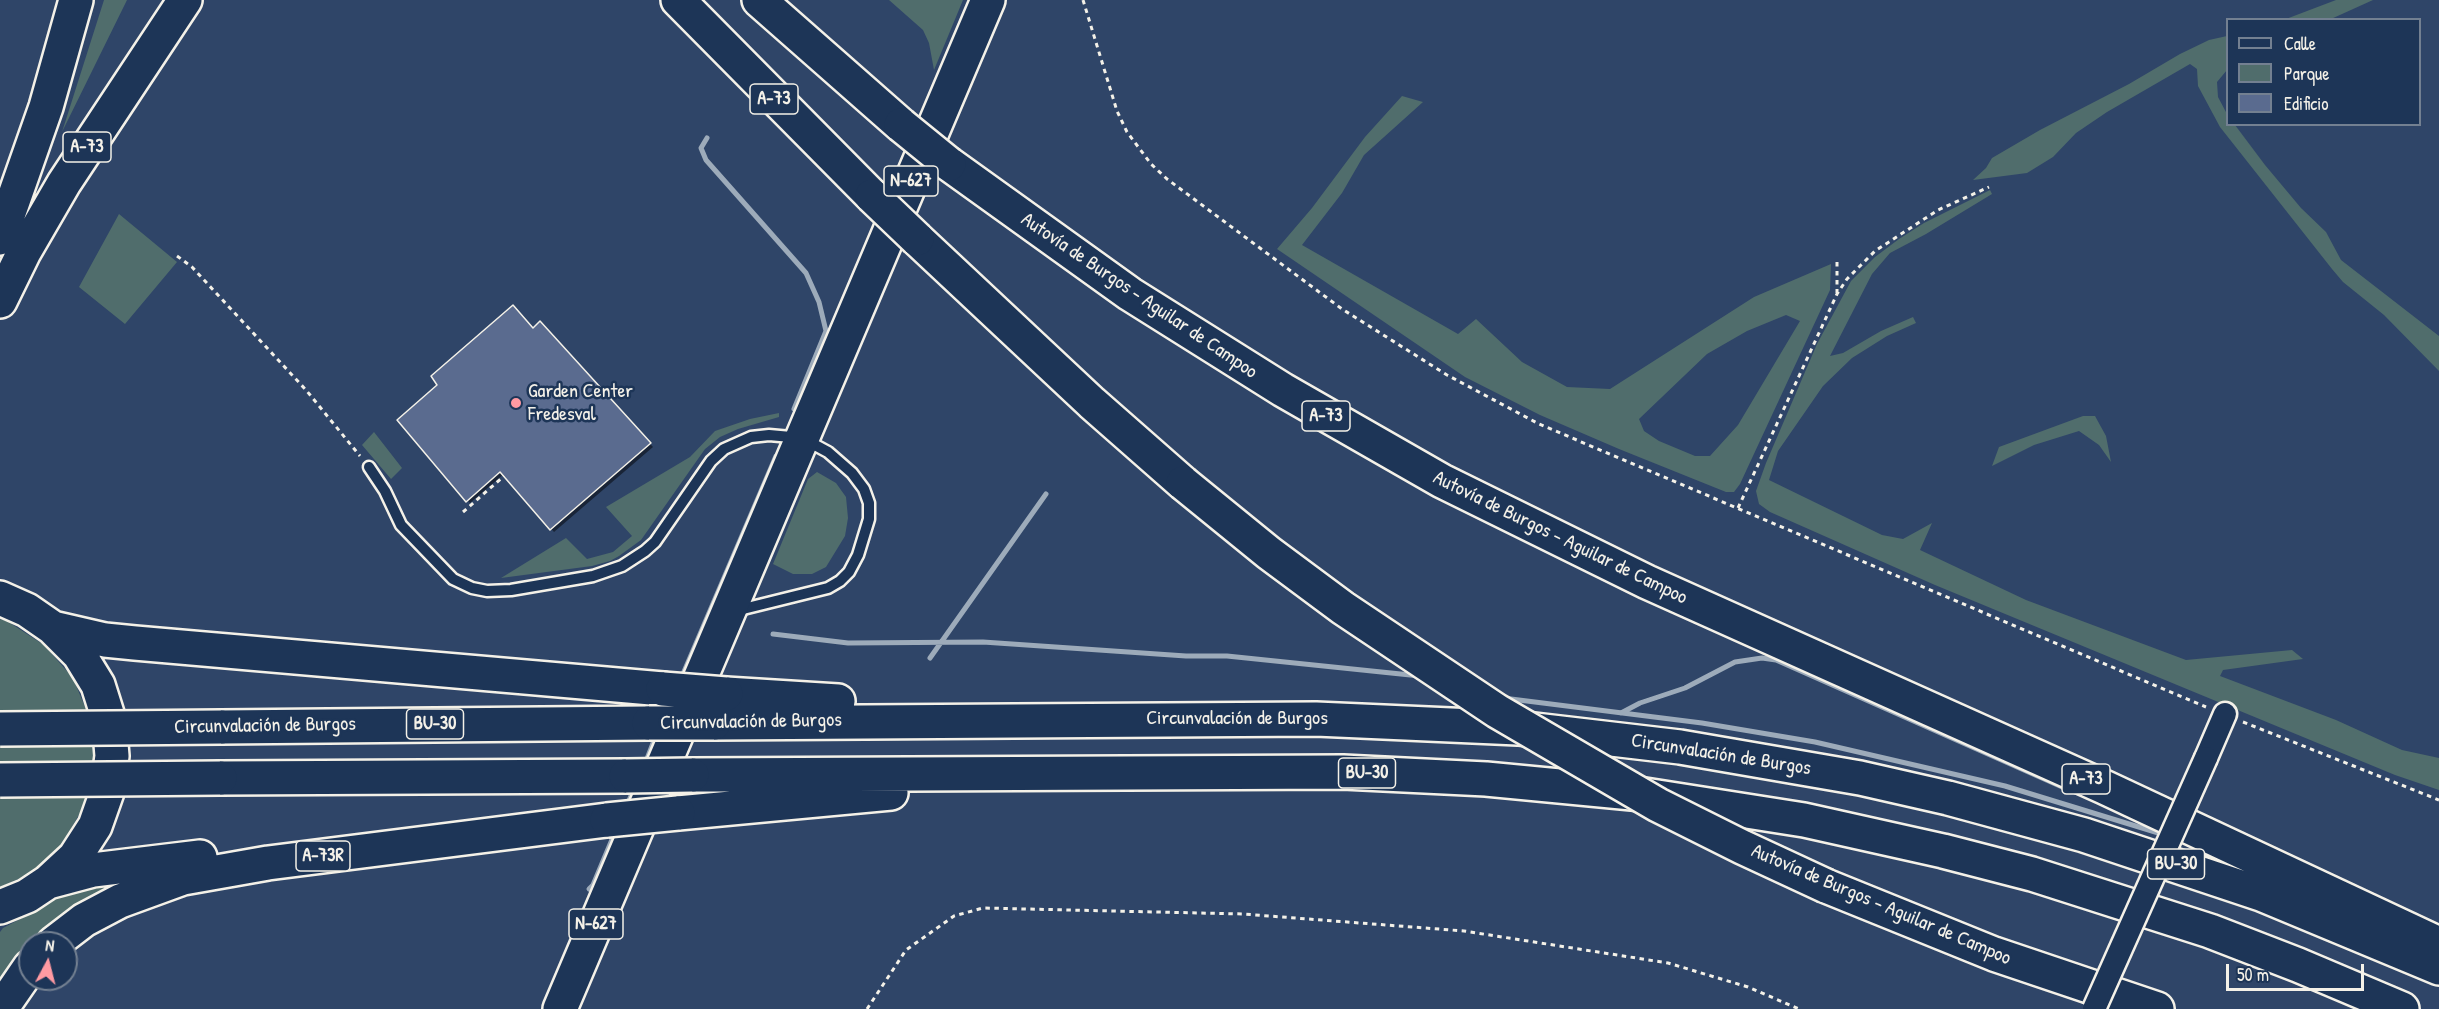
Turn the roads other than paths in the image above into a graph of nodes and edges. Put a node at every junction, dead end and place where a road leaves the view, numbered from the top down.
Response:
1 (76, 0) edge
2 (185, 0) edge
3 (678, 0) edge
4 (759, 0) edge
5 (988, 0) edge
6 (0, 238) edge
7 (0, 301) edge
8 (802, 438) junction
9 (369, 468) road end
10 (0, 598) edge
11 (730, 612) junction
12 (53, 628) junction
13 (720, 709) junction
14 (2225, 714) road end
15 (0, 729) edge
16 (1486, 778) junction
17 (0, 780) edge
18 (608, 820) junction
19 (48, 882) junction
20 (1, 908) edge
21 (70, 931) edge
22 (2439, 944) edge
23 (2439, 968) edge
24 (18, 984) edge
25 (1, 1009) edge
26 (560, 1009) edge
27 (2094, 1009) edge
28 (2157, 1009) edge
29 (2402, 1009) edge

1 - 6 highway
2 - 7 highway, A-73
3 - 28 highway, Autovía de Burgos - Aguilar de Campoo / A-73, bridge
4 - 22 highway, Autovía de Burgos - Aguilar de Campoo / A-73, bridge
5 - 8 highway, N-627
8 - 9 lane
8 - 11 highway, N-627
8 - 11 lane
10 - 12 highway
11 - 26 highway, N-627
12 - 13 highway, bridge
12 - 19 highway
13 - 15 highway, Circunvalación de Burgos / BU-30, bridge
13 - 23 highway, Circunvalación de Burgos / BU-30
14 - 27 street, bridge
16 - 17 highway, BU-30, bridge
16 - 18 highway, BU-30, bridge
16 - 29 highway, BU-30
18 - 19 highway
18 - 21 highway, A-73R
19 - 20 highway
24 - 25 highway

